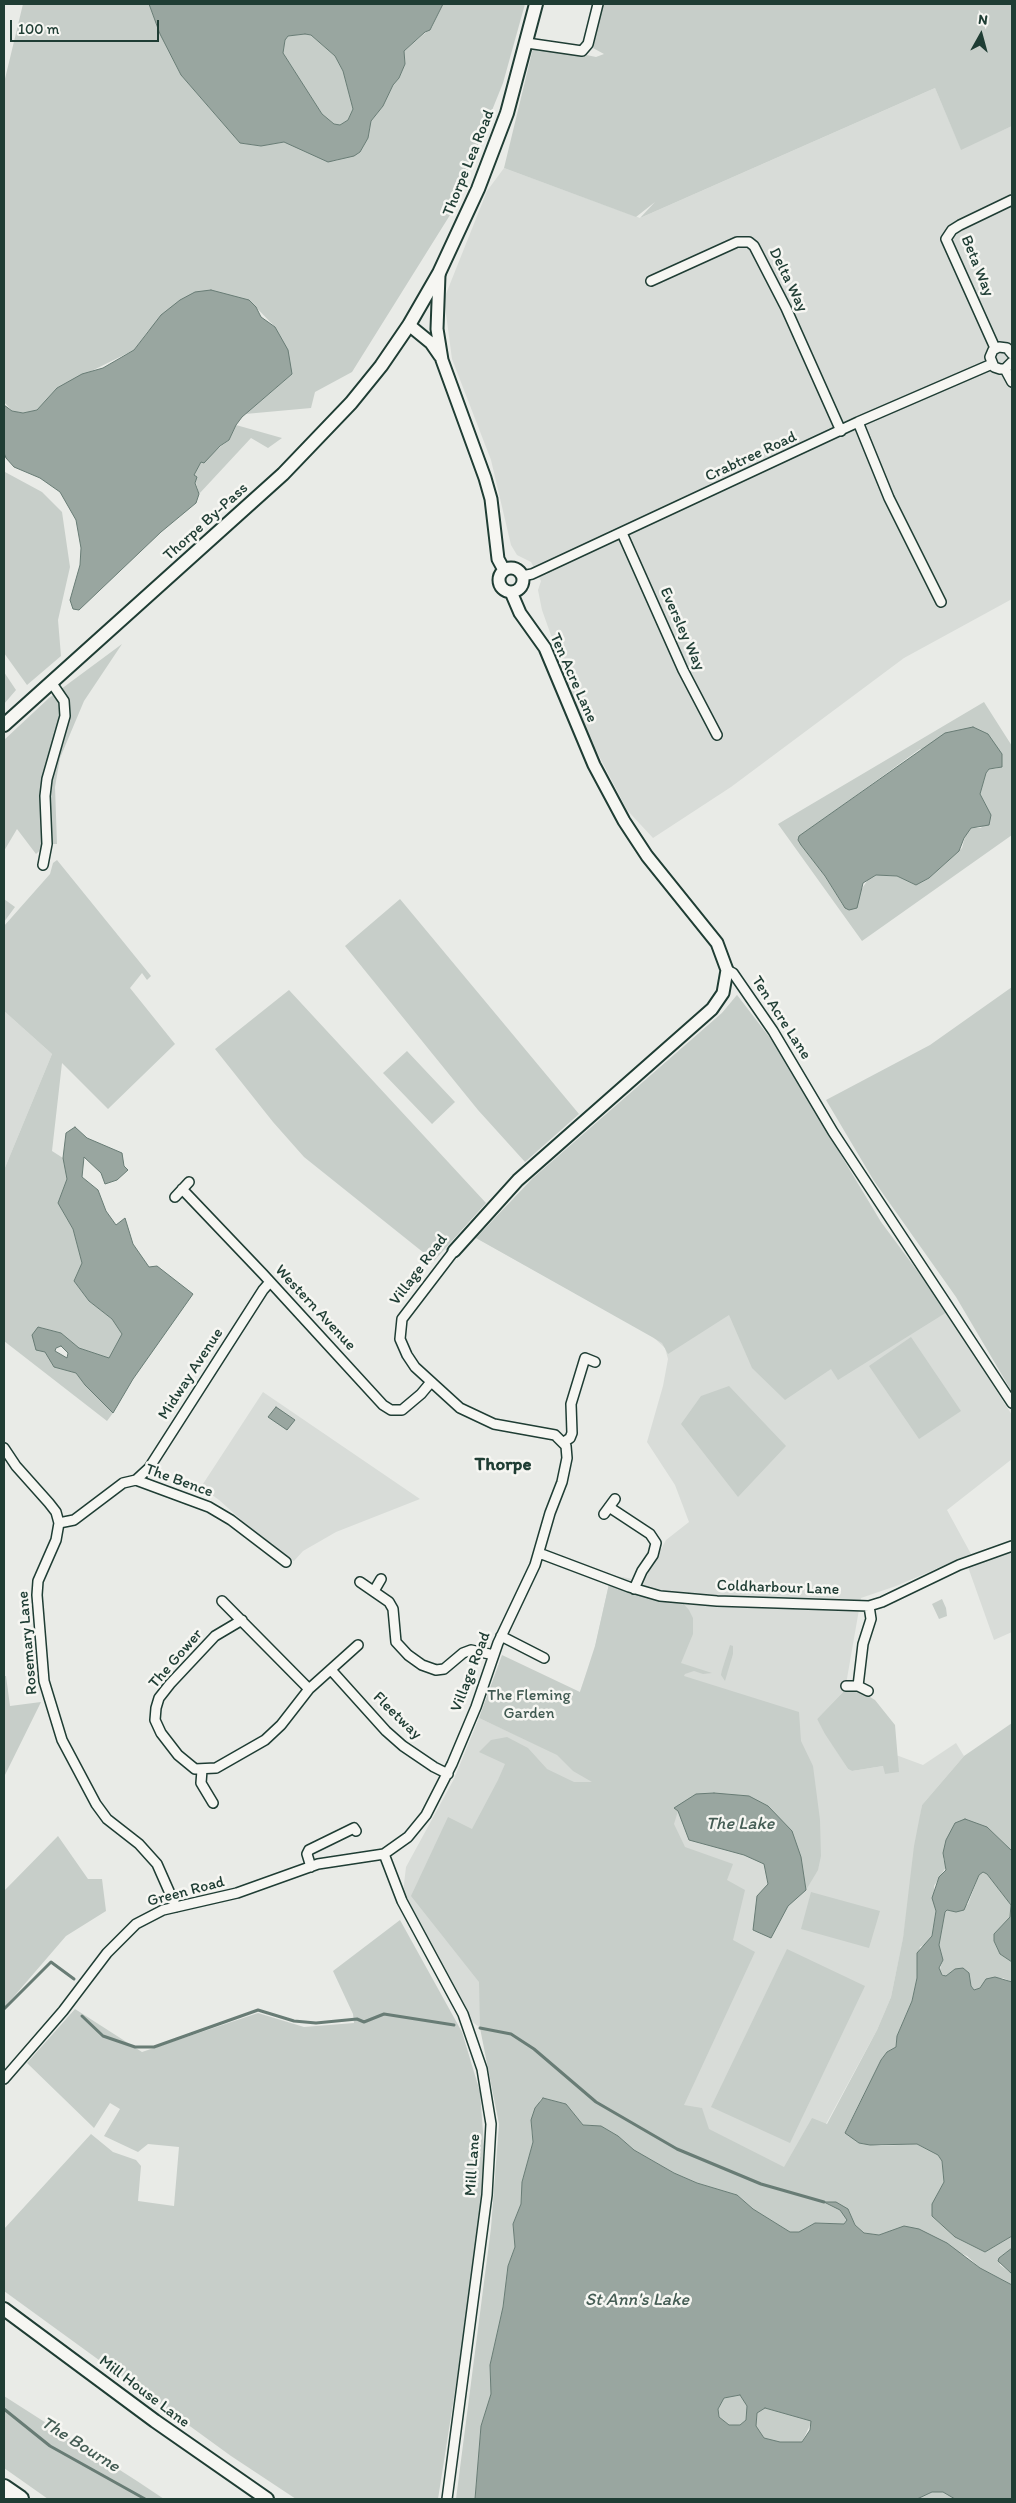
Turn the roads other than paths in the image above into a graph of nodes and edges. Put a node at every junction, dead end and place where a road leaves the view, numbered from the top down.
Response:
1 (536, 4) edge
2 (598, 4) edge
3 (527, 43) junction
4 (1012, 200) edge
5 (439, 273) junction
6 (651, 281) dead end
7 (409, 325) junction
8 (995, 348) junction
9 (1012, 354) edge
10 (442, 360) junction
11 (1012, 362) edge
12 (992, 364) junction
13 (1005, 369) junction
14 (1012, 382) edge
15 (858, 422) junction
16 (841, 431) junction
17 (622, 533) junction
18 (504, 570) junction
19 (522, 576) junction
20 (511, 592) junction
21 (941, 602) dead end
22 (51, 682) junction
23 (4, 724) edge
24 (717, 735) dead end
25 (43, 865) dead end
26 (727, 970) junction
27 (189, 1182) dead end
28 (182, 1189) junction
29 (175, 1197) dead end
30 (454, 1250) joint
31 (270, 1282) junction
32 (596, 1362) dead end
33 (431, 1382) junction
34 (1012, 1403) edge
35 (564, 1442) junction
36 (4, 1448) edge
37 (136, 1480) junction
38 (609, 1507) dead end
39 (59, 1523) junction
40 (1012, 1546) edge
41 (538, 1553) junction
42 (286, 1562) dead end
43 (381, 1579) dead end
44 (360, 1582) dead end
45 (634, 1589) junction
46 (374, 1591) junction
47 (222, 1601) dead end
48 (869, 1606) junction
49 (242, 1620) junction
50 (501, 1636) junction
51 (358, 1645) dead end
52 (494, 1656) junction
53 (544, 1658) dead end
54 (332, 1671) junction
55 (846, 1686) dead end
56 (858, 1686) junction
57 (309, 1689) junction
58 (868, 1691) dead end
59 (202, 1770) junction
60 (448, 1774) junction
61 (213, 1803) dead end
62 (356, 1831) dead end
63 (384, 1854) junction
64 (311, 1867) junction
65 (176, 1907) junction
66 (4, 2079) edge
67 (4, 2309) edge
68 (4, 2488) edge
69 (20, 2499) edge
70 (267, 2499) edge
71 (447, 2499) edge

1 - 3 main road, Thorpe Lea Road
2 - 3 street
3 - 5 main road, Thorpe Lea Road
4 - 8 street, Beta Way
5 - 7 main road, Thorpe Lea Road
5 - 10 street
6 - 16 street, Delta Way
7 - 10 street
7 - 22 main road, Thorpe By-Pass
8 - 9 street
8 - 12 street
10 - 18 street
11 - 13 street
12 - 13 street
12 - 15 street, Crabtree Road
13 - 14 street
15 - 16 street, Crabtree Road
15 - 21 street
16 - 17 street, Crabtree Road
17 - 19 street, Crabtree Road
17 - 24 street, Eversley Way
18 - 19 street
18 - 20 street
19 - 20 street
20 - 26 street, Ten Acre Lane
22 - 23 main road, Thorpe By-Pass
22 - 25 street
26 - 30 street, Village Road
26 - 34 street, Ten Acre Lane
27 - 28 street
28 - 29 street
28 - 31 street, Western Avenue
30 - 33 street, Village Road
31 - 33 street, Western Avenue
31 - 37 street, Midway Avenue
32 - 35 street
33 - 35 street, Village Road
35 - 41 street, Village Road
36 - 39 street
37 - 39 street, The Bence
37 - 42 street, The Bence
38 - 45 street
39 - 65 street, Rosemary Lane
40 - 48 street, Coldharbour Lane
41 - 45 street, Coldharbour Lane
41 - 50 street, Village Road
43 - 46 street
44 - 46 street
45 - 48 street, Coldharbour Lane
46 - 52 street
47 - 49 street
48 - 56 street
49 - 57 street
49 - 59 street, The Gower
50 - 52 street, Village Road
50 - 53 street
51 - 54 street
52 - 60 street, Village Road
54 - 57 street
54 - 60 street, Fleetway
55 - 56 street
56 - 58 street
57 - 59 street
59 - 61 street
60 - 63 street, Village Road
62 - 64 street
63 - 64 street, Green Road
63 - 71 street, Mill Lane
64 - 65 street, Green Road
65 - 66 street, Green Road
67 - 70 main road, Mill House Lane
68 - 69 highway

